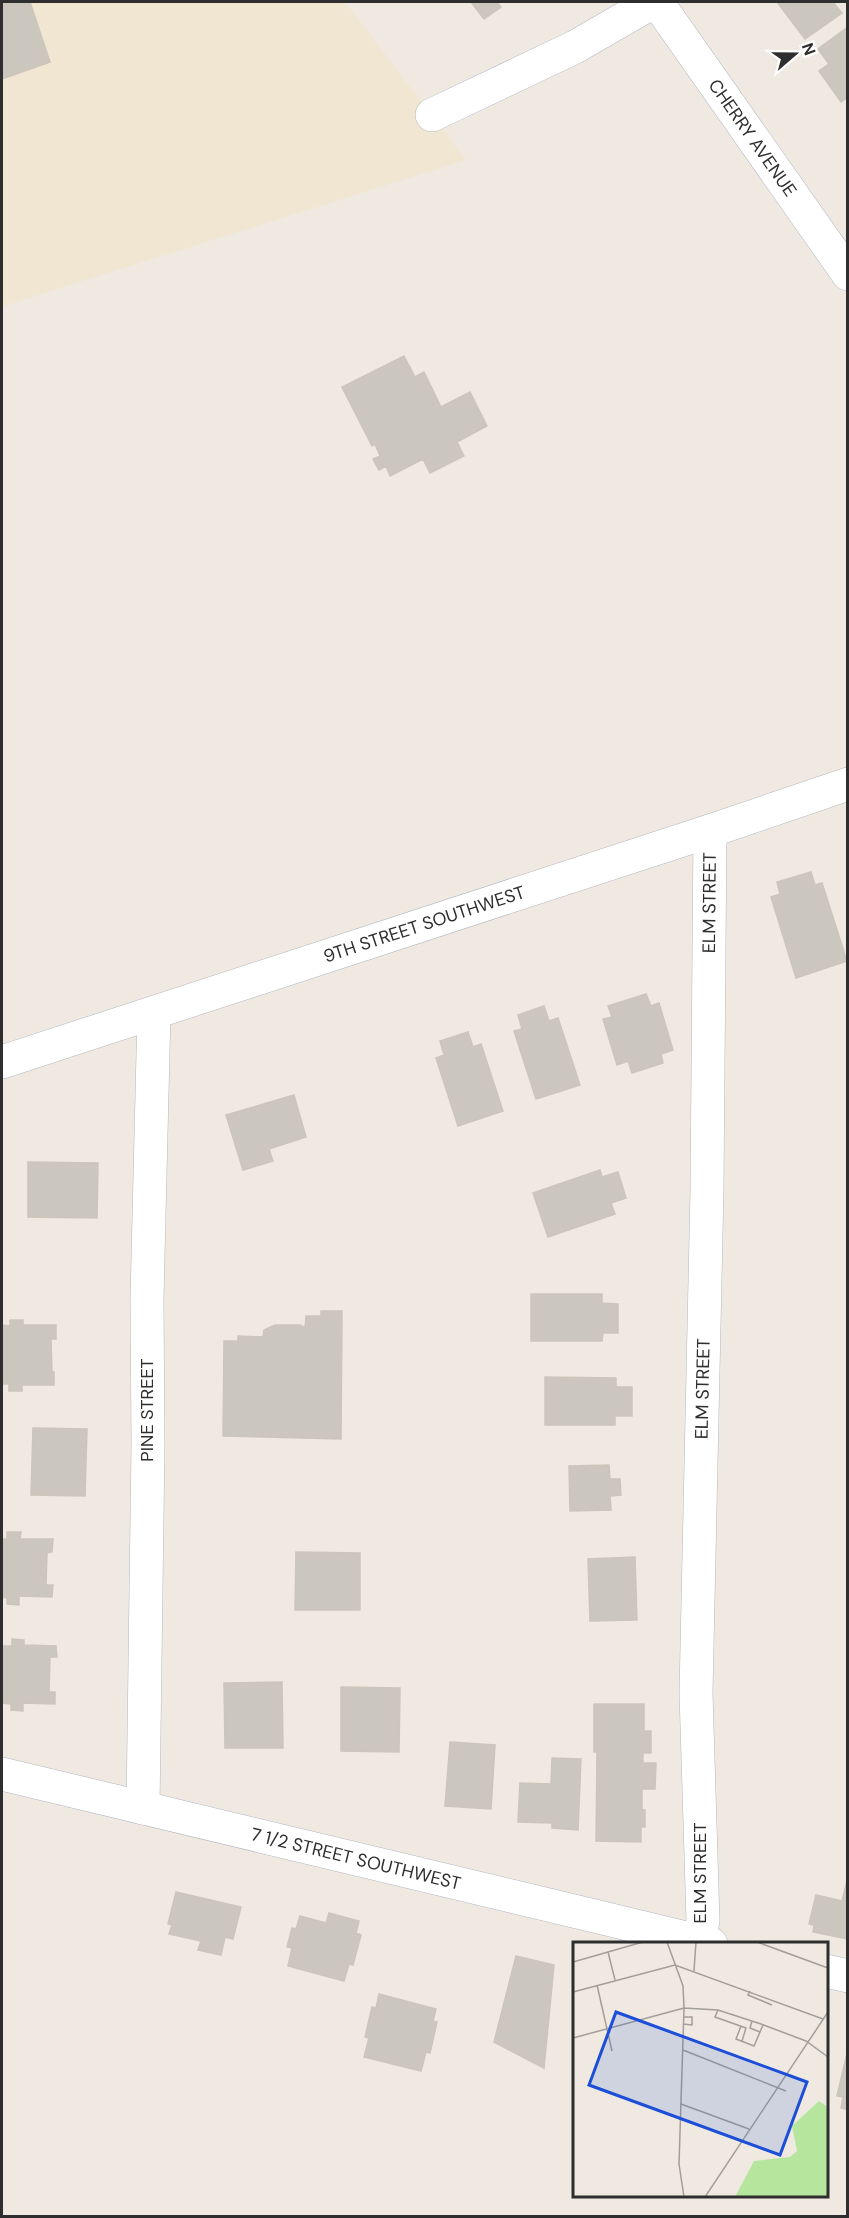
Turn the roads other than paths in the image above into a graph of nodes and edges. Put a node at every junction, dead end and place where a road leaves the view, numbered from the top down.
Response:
1 (653, 2) edge
2 (657, 2) edge
3 (432, 115) dead end
4 (848, 274) edge
5 (848, 784) edge
6 (710, 831) junction
7 (154, 1013) junction
8 (2, 1062) edge
9 (2, 1774) edge
10 (143, 1808) junction
11 (702, 1942) edge
12 (828, 1971) edge
13 (848, 1976) edge

1 - 3 street
2 - 4 street, CHERRY AVENUE
5 - 6 street, 9TH STREET SOUTHWEST
6 - 7 street, 9TH STREET SOUTHWEST
6 - 11 street, ELM STREET
7 - 8 street, 9TH STREET SOUTHWEST
7 - 10 street, PINE STREET
9 - 10 street, 7 1/2 STREET SOUTHWEST
10 - 11 street, 7 1/2 STREET SOUTHWEST
12 - 13 street

